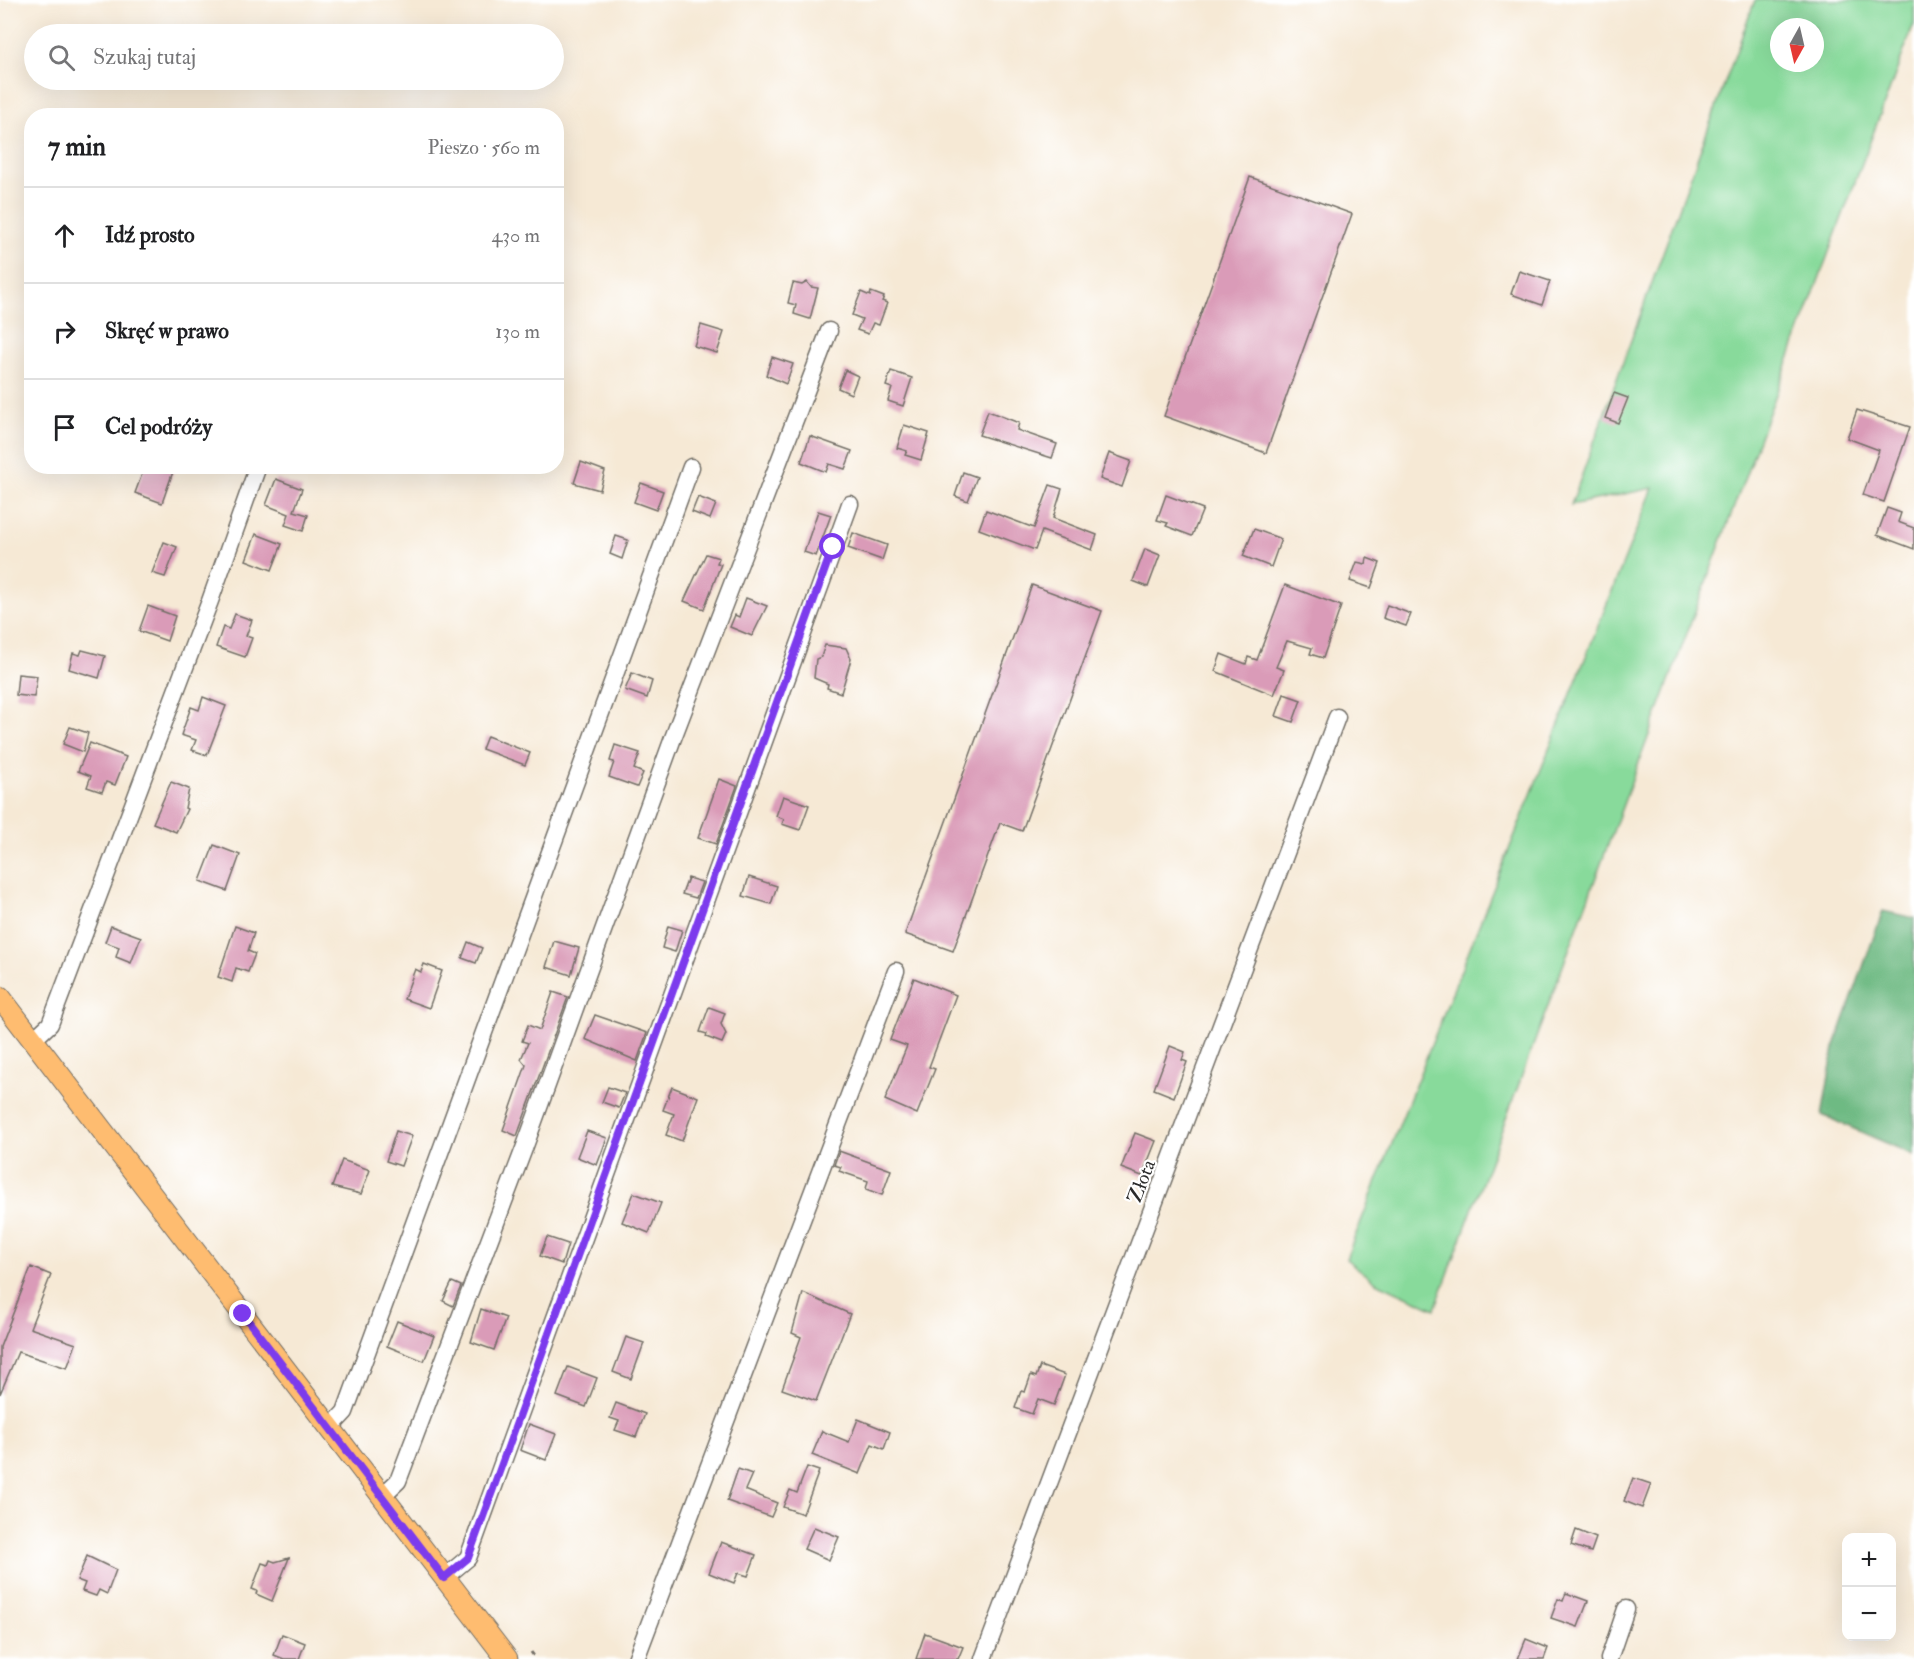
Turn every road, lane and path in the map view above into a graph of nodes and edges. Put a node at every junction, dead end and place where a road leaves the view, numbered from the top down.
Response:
1 (829, 331) dead end
2 (691, 467) dead end
3 (255, 474) edge
4 (850, 504) dead end
5 (1337, 717) dead end
6 (896, 971) dead end
7 (0, 997) edge
8 (33, 1040) junction
9 (330, 1428) junction
10 (382, 1496) junction
11 (444, 1578) junction
12 (1626, 1609) dead end
13 (531, 1652) dead end
14 (507, 1659) edge
15 (536, 1659) edge
16 (636, 1659) edge
17 (983, 1659) edge
18 (1609, 1659) edge

1 - 10 street
2 - 9 street
3 - 8 street
4 - 11 street
5 - 17 street, Złota
6 - 16 street
7 - 8 main road
8 - 9 main road
9 - 10 main road
10 - 11 main road
11 - 14 main road
12 - 18 street
13 - 15 path

